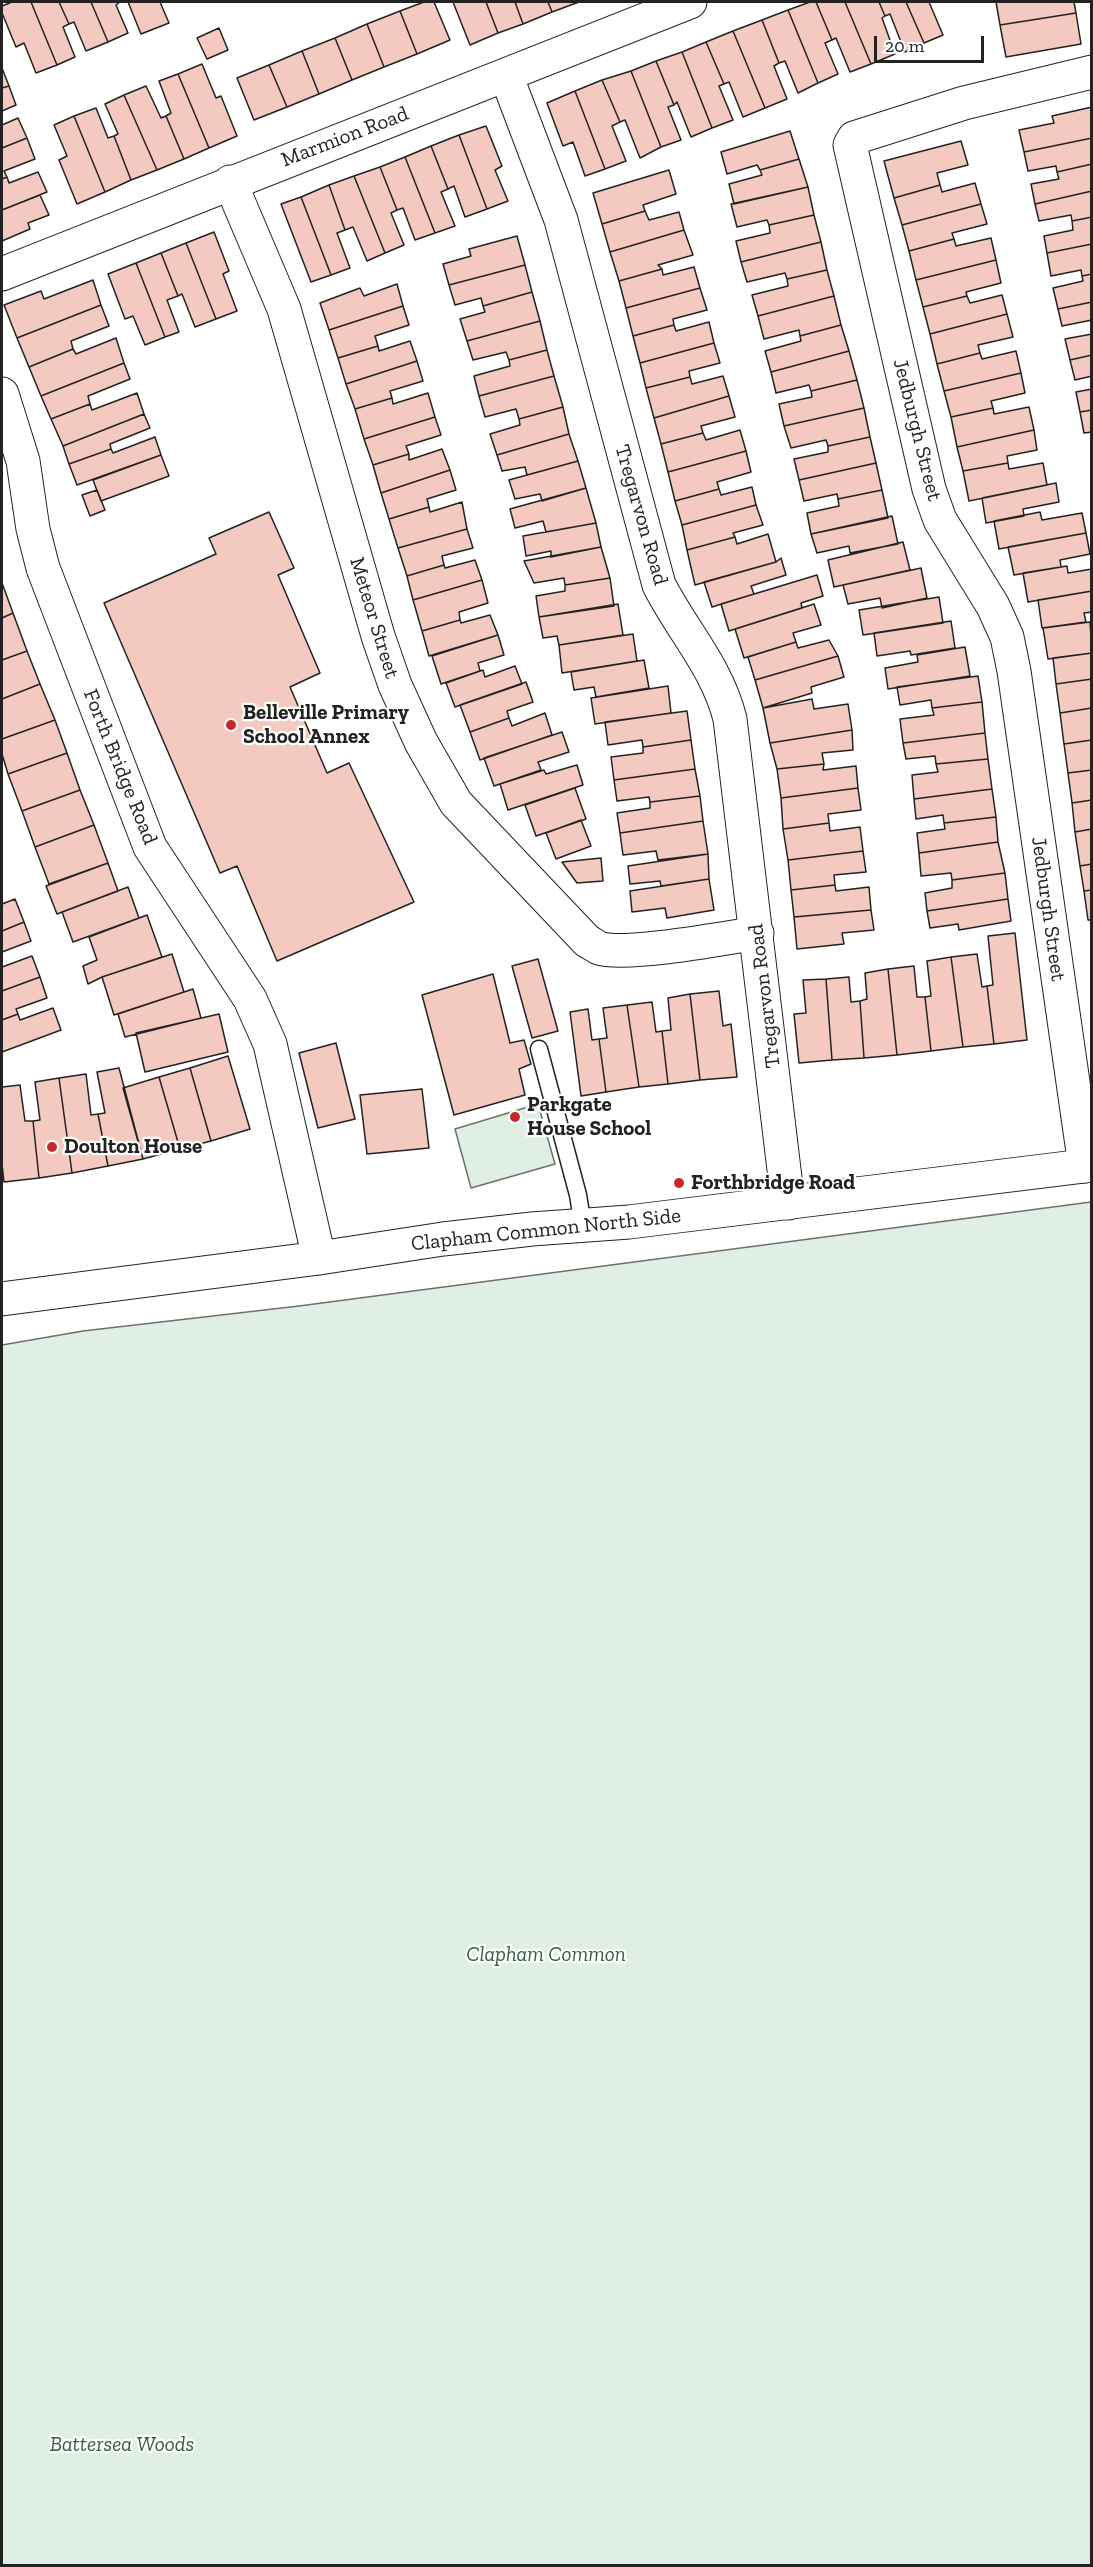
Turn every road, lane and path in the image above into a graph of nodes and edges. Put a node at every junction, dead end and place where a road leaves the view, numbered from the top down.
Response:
1 (690, 2) edge
2 (1092, 72) edge
3 (507, 75) junction
4 (230, 182) junction
5 (2, 274) edge
6 (2, 394) edge
7 (758, 933) junction
8 (539, 1049) dead end
9 (1088, 1165) edge
10 (788, 1203) junction
11 (583, 1226) junction
12 (319, 1258) junction
13 (2, 1299) edge

1 - 3 main road, Marmion Road
2 - 9 main road, Jedburgh Street
3 - 4 main road, Marmion Road
3 - 7 main road, Tregarvon Road
4 - 5 main road, Marmion Road
4 - 7 main road, Meteor Street
6 - 12 main road, Forth Bridge Road
7 - 10 main road, Tregarvon Road
8 - 11 lane
9 - 10 main road, Clapham Common North Side
10 - 11 main road, Clapham Common North Side
11 - 12 main road, Clapham Common North Side
12 - 13 main road, Clapham Common North Side

